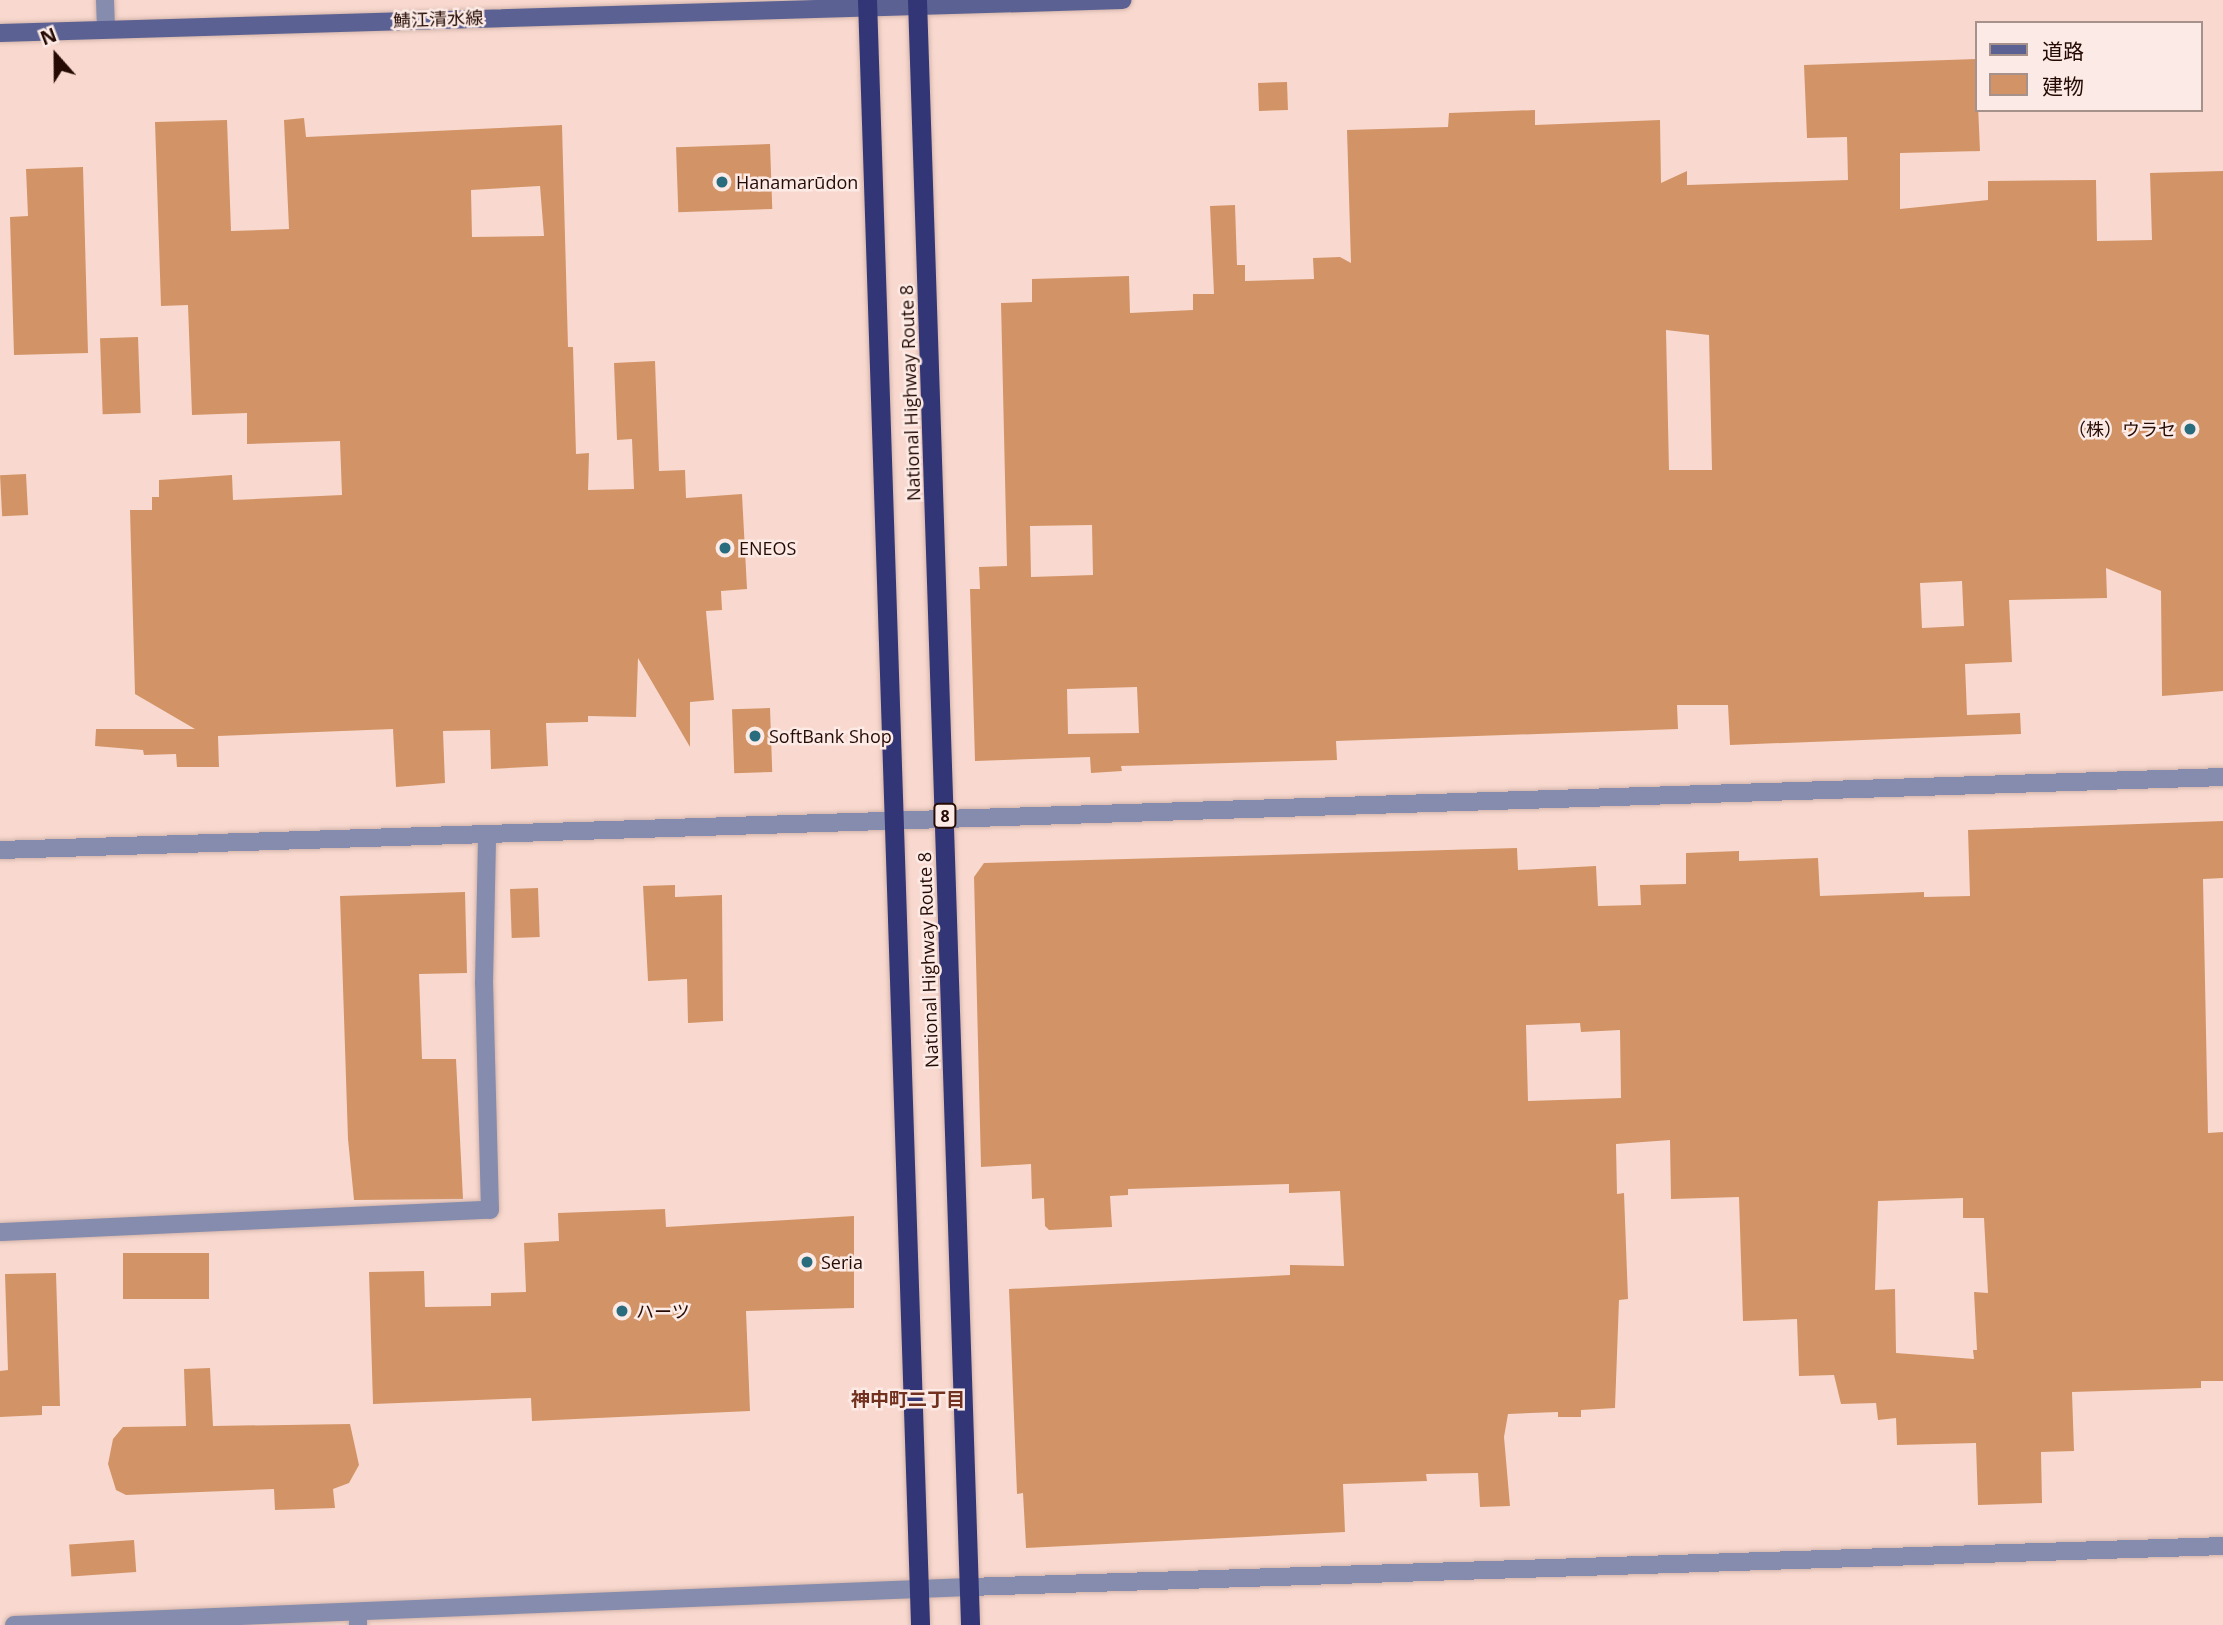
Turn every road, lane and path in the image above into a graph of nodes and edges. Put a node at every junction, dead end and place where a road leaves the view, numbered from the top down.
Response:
1 (105, 0) edge
2 (1123, 0) edge
3 (918, 3) edge
4 (867, 5) edge
5 (106, 29) junction
6 (0, 33) edge
7 (2223, 777) edge
8 (945, 821) junction
9 (895, 823) junction
10 (487, 834) junction
11 (0, 850) edge
12 (0, 1232) edge
13 (2223, 1546) edge
14 (969, 1587) junction
15 (918, 1589) junction
16 (358, 1620) edge
17 (14, 1625) edge
18 (920, 1625) edge
19 (971, 1625) edge

1 - 5 street
2 - 3 main road, 鯖江清水線
3 - 4 main road, 鯖江清水線
3 - 8 highway, National Highway Route 8 / 8
4 - 5 main road, 鯖江清水線
4 - 9 highway, National Highway Route 8
5 - 6 main road, 鯖江清水線
7 - 8 street
8 - 9 street
8 - 14 highway, National Highway Route 8 / 8
9 - 10 street
9 - 15 highway, National Highway Route 8
10 - 11 street
10 - 12 street
13 - 14 street
14 - 15 street
14 - 19 highway, National Highway Route 8 / 8
15 - 16 street
15 - 18 highway, National Highway Route 8
16 - 17 street

